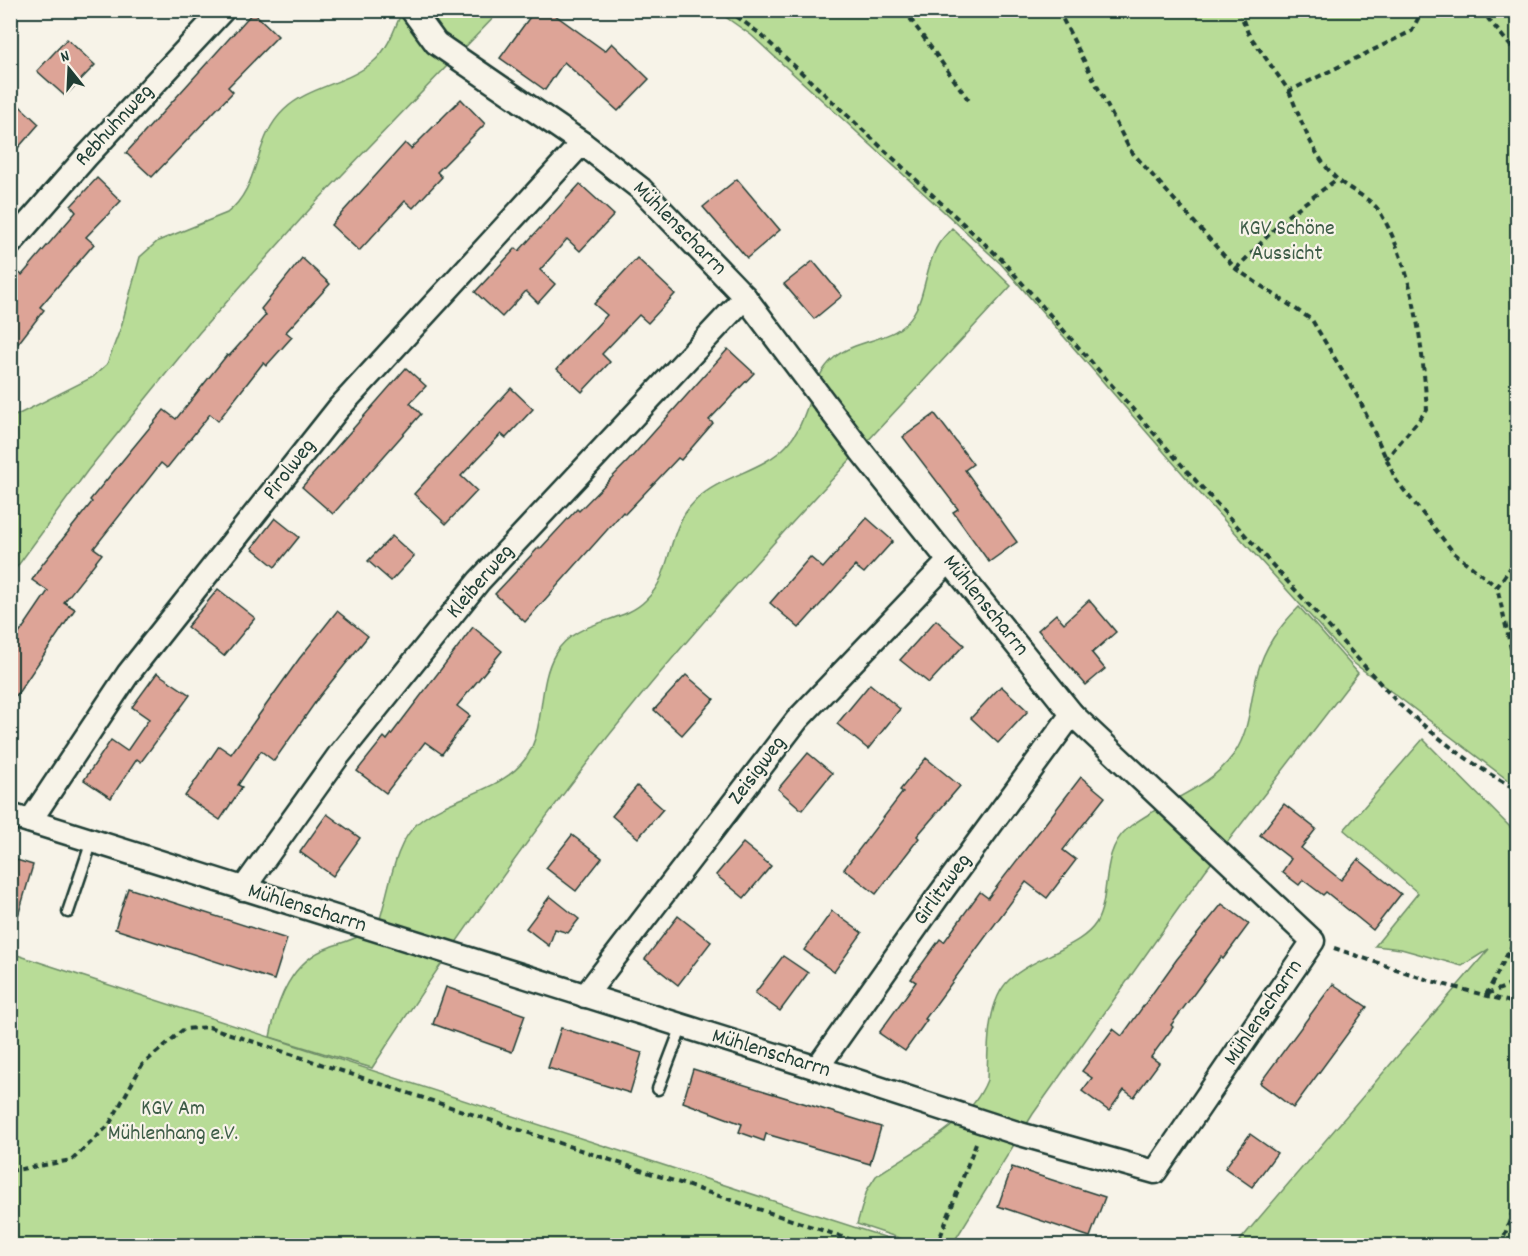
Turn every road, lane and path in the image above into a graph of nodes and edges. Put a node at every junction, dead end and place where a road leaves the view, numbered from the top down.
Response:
1 (222, 10) edge
2 (412, 10) edge
3 (728, 10) edge
4 (904, 10) edge
5 (1058, 10) edge
6 (1239, 10) edge
7 (1422, 10) edge
8 (1481, 10) edge
9 (1518, 55) edge
10 (1289, 91) junction
11 (970, 102) dead end
12 (582, 143) junction
13 (1337, 179) junction
14 (10, 244) edge
15 (1236, 269) junction
16 (745, 297) junction
17 (1386, 459) junction
18 (1518, 557) edge
19 (949, 561) junction
20 (1497, 587) junction
21 (1518, 657) edge
22 (1072, 714) junction
23 (1518, 790) edge
24 (20, 818) edge
25 (92, 841) junction
26 (243, 889) junction
27 (68, 912) dead end
28 (1518, 933) edge
29 (1313, 941) junction
30 (1518, 982) edge
31 (1486, 995) junction
32 (585, 996) junction
33 (1518, 1005) edge
34 (682, 1026) junction
35 (817, 1068) junction
36 (658, 1089) dead end
37 (983, 1122) junction
38 (10, 1171) edge
39 (1518, 1196) edge
40 (870, 1245) edge
41 (942, 1245) edge
42 (1501, 1245) edge

1 - 14 street, Rebhuhnweg
2 - 12 street, Mühlenscharrn
3 - 23 path
4 - 11 path
5 - 15 path
6 - 10 path
7 - 10 path
8 - 9 path
10 - 13 path
12 - 16 street, Mühlenscharrn
12 - 24 street, Pirolweg
13 - 15 path
13 - 17 path
15 - 17 path
16 - 19 street, Mühlenscharrn
16 - 26 street, Kleiberweg
17 - 20 path
18 - 20 path
19 - 22 street, Mühlenscharrn
19 - 32 street, Zeisigweg
20 - 21 path
22 - 29 street, Mühlenscharrn
22 - 35 street, Girlitzweg
24 - 25 street, Mühlenscharrn
25 - 26 street, Mühlenscharrn
25 - 27 lane
26 - 32 street, Mühlenscharrn
28 - 31 path
29 - 31 path
29 - 37 street, Mühlenscharrn
30 - 31 path
31 - 33 path
32 - 34 street, Mühlenscharrn
34 - 35 street, Mühlenscharrn
34 - 36 lane
35 - 37 street, Mühlenscharrn
37 - 41 path
38 - 40 path
39 - 42 path

